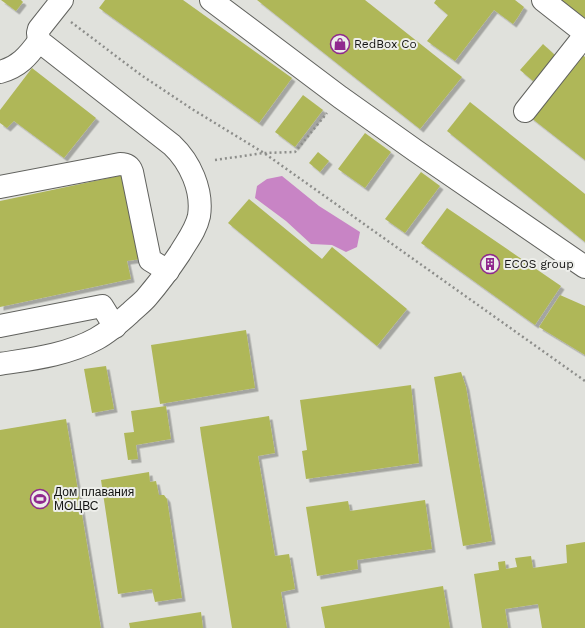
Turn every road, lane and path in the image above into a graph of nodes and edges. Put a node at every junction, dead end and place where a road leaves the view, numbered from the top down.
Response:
1 (211, 0) edge
2 (543, 0) edge
3 (58, 5) edge
4 (585, 34) edge
5 (39, 41) junction
6 (0, 72) edge
7 (340, 97) junction
8 (525, 111) dead end
9 (264, 153) junction
10 (214, 160) dead end
11 (0, 187) edge
12 (585, 267) edge
13 (168, 270) junction
14 (0, 326) edge
15 (115, 327) junction
16 (0, 364) edge
17 (585, 380) edge

1 - 7 street
2 - 4 street
3 - 5 street
3 - 9 path
4 - 8 street
5 - 6 street
5 - 13 street
7 - 9 path
7 - 12 street
9 - 10 path
9 - 17 path
11 - 13 street
13 - 15 street
14 - 15 street
15 - 16 street

